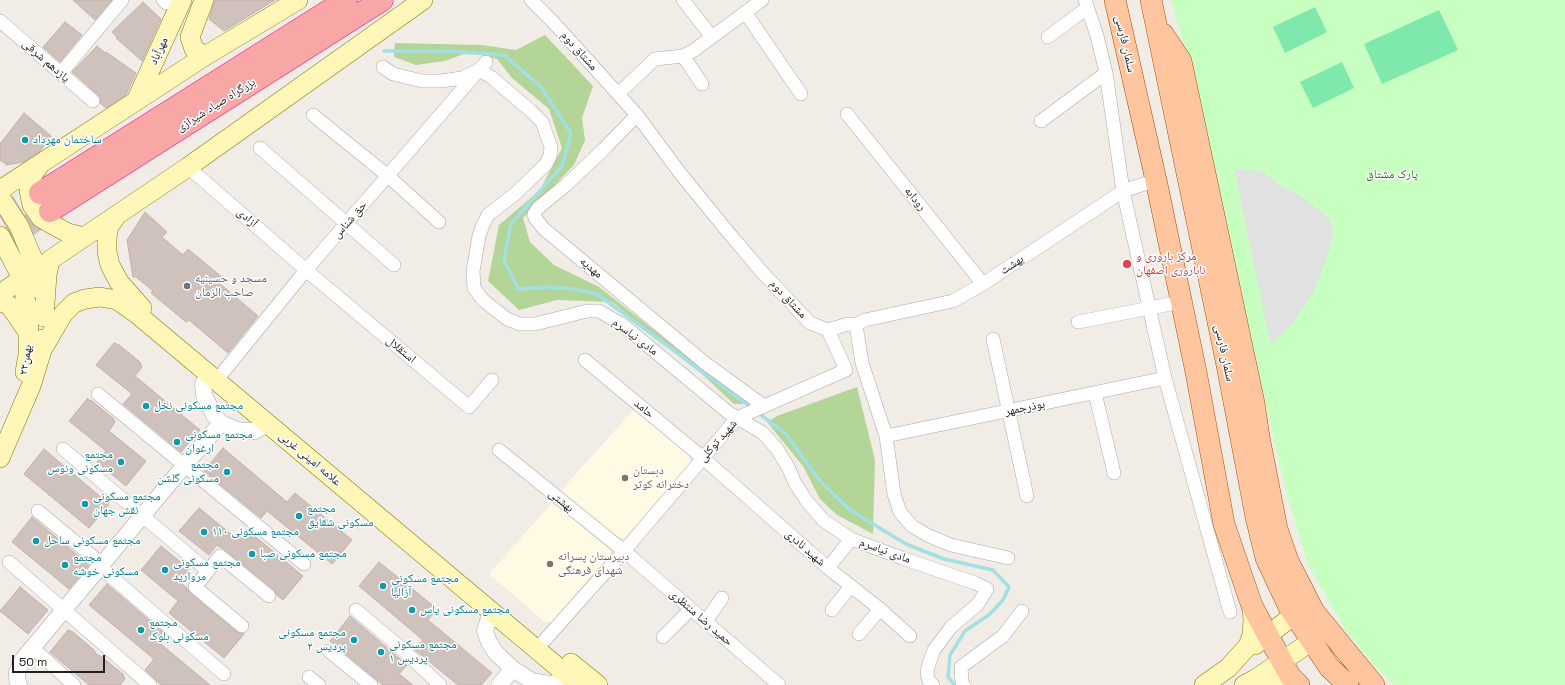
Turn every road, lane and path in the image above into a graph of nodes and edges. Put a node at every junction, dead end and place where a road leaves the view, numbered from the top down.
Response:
1 (122, 0) edge
2 (298, 0) edge
3 (346, 0) edge
4 (382, 0) edge
5 (423, 0) edge
6 (531, 0) edge
7 (684, 0) edge
8 (762, 0) edge
9 (1115, 0) edge
10 (1151, 0) edge
11 (174, 1) edge
12 (202, 3) edge
13 (1086, 4) edge
14 (745, 12) junction
15 (0, 21) edge
16 (1156, 23) junction
17 (712, 37) junction
18 (1048, 37) dead end
19 (205, 56) junction
20 (683, 56) junction
21 (483, 66) junction
22 (383, 67) dead end
23 (61, 73) junction
24 (1106, 73) junction
25 (702, 84) dead end
26 (618, 94) junction
27 (802, 94) dead end
28 (93, 101) dead end
29 (136, 101) junction
30 (847, 114) dead end
31 (313, 115) dead end
32 (637, 116) junction
33 (1041, 121) dead end
34 (260, 148) dead end
35 (42, 162) junction
36 (188, 167) junction
37 (388, 176) junction
38 (8, 179) edge
39 (1156, 180) junction
40 (0, 190) edge
41 (1123, 191) junction
42 (0, 197) edge
43 (118, 214) junction
44 (439, 222) dead end
45 (347, 223) junction
46 (0, 236) edge
47 (84, 237) junction
48 (394, 265) dead end
49 (36, 269) junction
50 (306, 270) junction
51 (983, 284) junction
52 (0, 294) edge
53 (0, 301) edge
54 (1182, 302) junction
55 (1150, 308) junction
56 (1078, 322) dead end
57 (856, 325) junction
58 (828, 330) junction
59 (29, 333) junction
60 (993, 339) dead end
61 (42, 350) junction
62 (585, 360) dead end
63 (216, 376) junction
64 (1165, 378) junction
65 (492, 380) dead end
66 (98, 394) dead end
67 (1095, 394) junction
68 (764, 406) junction
69 (1008, 411) junction
70 (736, 418) junction
71 (221, 423) junction
72 (268, 424) junction
73 (886, 436) junction
74 (7, 441) junction
75 (63, 449) dead end
76 (499, 450) dead end
77 (0, 458) edge
78 (703, 458) junction
79 (184, 466) junction
80 (1114, 473) dead end
81 (1027, 496) dead end
82 (38, 511) dead end
83 (142, 516) junction
84 (851, 539) junction
85 (624, 552) junction
86 (1008, 558) dead end
87 (9, 562) dead end
88 (304, 564) dead end
89 (100, 567) junction
90 (828, 568) junction
91 (208, 571) junction
92 (851, 586) junction
93 (269, 596) dead end
94 (722, 598) dead end
95 (1252, 606) junction
96 (691, 608) junction
97 (880, 609) junction
98 (64, 610) junction
99 (356, 610) dead end
100 (832, 610) dead end
101 (1022, 611) dead end
102 (492, 612) junction
103 (1230, 612) dead end
104 (1294, 615) junction
105 (706, 621) junction
106 (242, 626) dead end
107 (859, 634) dead end
108 (1268, 635) junction
109 (910, 636) dead end
110 (663, 637) dead end
111 (544, 640) junction
112 (1312, 641) junction
113 (32, 648) junction
114 (329, 651) dead end
115 (1237, 659) junction
116 (1282, 661) junction
117 (513, 669) junction
118 (224, 674) dead end
119 (574, 681) edge
120 (1251, 682) edge
121 (19, 685) edge
122 (74, 685) edge
123 (150, 685) edge
124 (371, 685) edge
125 (440, 685) edge
126 (499, 685) edge
127 (598, 685) edge
128 (778, 685) edge
129 (933, 685) edge
130 (964, 685) edge
131 (1204, 685) edge
132 (1288, 685) edge
133 (1299, 685) edge
134 (1348, 685) edge
135 (1374, 685) edge

1 - 23 street
2 - 19 main road
3 - 4 highway, بزرگراه صیاد شیرازی
5 - 36 main road
6 - 26 street, مشتاق دوم
7 - 17 street
8 - 14 street
9 - 39 main road, سلمان فارسی
10 - 16 main road, سلمان فارسی
11 - 12 main road
11 - 29 main road, مهرآباد
12 - 19 main road
13 - 18 street
13 - 24 street
14 - 17 street
14 - 27 street
15 - 23 street, یازدهم شرقی
16 - 104 main road, سلمان فارسی
16 - 135 main road
17 - 20 street
19 - 29 main road
20 - 25 street
20 - 26 street
21 - 22 street
21 - 37 street, حق شناس
21 - 70 street, مادی نیاسرم
23 - 28 street, یازدهم شرقی
24 - 33 street
24 - 41 street
26 - 32 street, مشتاق دوم
29 - 35 main road
30 - 51 street, رودابه
31 - 37 street
32 - 58 street, مشتاق دوم
32 - 68 street, مهدیه
34 - 45 street
35 - 38 main road
35 - 47 main road
36 - 43 main road
36 - 50 street, آزادی
37 - 44 street
37 - 45 street, حق شناس
38 - 40 main road
39 - 41 street, بهشت
39 - 54 main road, سلمان فارسی
41 - 51 street, بهشت
41 - 55 street
42 - 49 main road
43 - 47 main road
43 - 63 main road, علامه امینی غربی
45 - 48 street
45 - 50 street, حق شناس
46 - 49 main road
47 - 49 main road
49 - 52 main road
49 - 59 main road, ۲۲بهمن
49 - 61 main road
50 - 63 street, حق شناس
50 - 65 street, استقلال
51 - 57 street, بهشت
53 - 59 main road
54 - 55 street
54 - 95 main road, سلمان فارسی
55 - 56 street
55 - 64 street
57 - 58 street
57 - 73 street
58 - 68 street, شهید توکلی
59 - 74 main road, ۲۲بهمن
60 - 69 street
61 - 63 main road, علامه امینی غربی
61 - 74 main road
62 - 78 street, حامد
63 - 71 street
63 - 72 main road, علامه امینی غربی
63 - 111 main road, علامه امینی غربی
64 - 67 street, بوذرجمهر
64 - 103 street
66 - 79 street
67 - 69 street, بوذرجمهر
67 - 80 street
68 - 70 street, شهید توکلی
69 - 73 street, بوذرجمهر
69 - 81 street
70 - 78 street, شهید توکلی
70 - 84 street, مادی نیاسرم
71 - 72 street
71 - 79 street
72 - 102 main road, علامه امینی غربی
73 - 86 street
74 - 77 main road
75 - 83 street
76 - 85 street, بهشتی
78 - 85 street, شهید توکلی
78 - 90 street, شهید نادری
79 - 83 street
79 - 88 street
82 - 89 street
83 - 89 street
83 - 91 street
84 - 90 street
84 - 129 street, مادی نیاسرم
85 - 96 street, حمید رضا منتظری
85 - 111 street, شهید توکلی
87 - 98 street
89 - 98 street
89 - 118 street
90 - 92 street, شهید نادری
91 - 93 street
91 - 106 street
92 - 97 street, شهید نادری
92 - 100 street
94 - 105 street
95 - 108 main road, سلمان فارسی
95 - 115 main road
96 - 105 street, حمید رضا منتظری
96 - 110 street
97 - 107 street
97 - 109 street, شهید نادری
98 - 113 street
98 - 123 street
99 - 125 street
101 - 130 street
102 - 117 street
102 - 119 main road, علامه امینی غربی
104 - 108 main road
104 - 112 main road, سلمان فارسی
105 - 128 street, حمید رضا منتظری
108 - 115 main road
108 - 116 main road, سلمان فارسی
111 - 127 main road, علامه امینی غربی
112 - 116 main road
112 - 134 main road, سلمان فارسی
113 - 121 street
113 - 122 street
114 - 124 street
115 - 120 main road
115 - 131 main road
116 - 120 main road
116 - 133 main road, سلمان فارسی
117 - 119 street
117 - 126 street
120 - 132 main road

